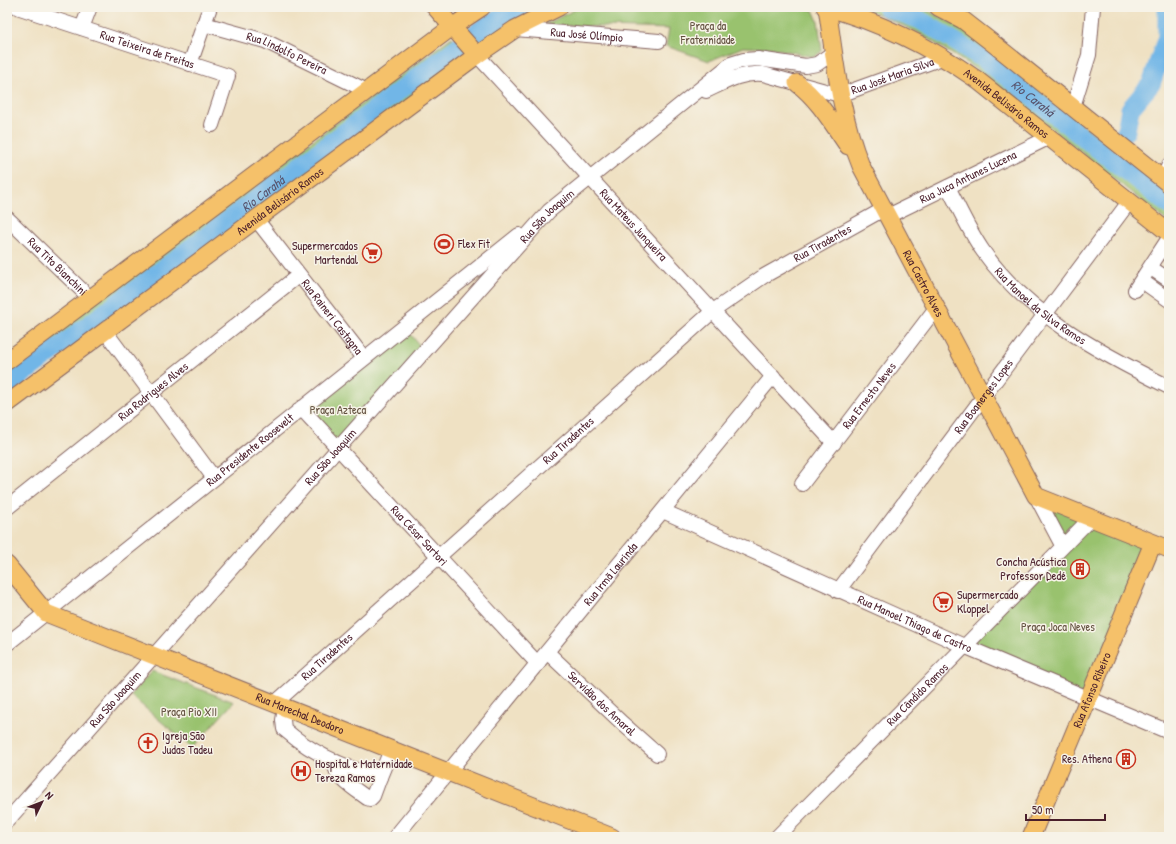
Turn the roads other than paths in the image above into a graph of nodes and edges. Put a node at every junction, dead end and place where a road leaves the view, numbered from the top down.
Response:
1 (17, 7) edge
2 (90, 7) edge
3 (210, 7) edge
4 (434, 7) edge
5 (482, 7) edge
6 (559, 7) edge
7 (826, 7) edge
8 (938, 7) edge
9 (1094, 7) edge
10 (962, 14) edge
11 (204, 24) junction
12 (82, 28) junction
13 (515, 29) junction
14 (455, 30) junction
15 (659, 41) dead end
16 (834, 52) junction
17 (475, 53) junction
18 (945, 57) junction
19 (190, 64) junction
20 (797, 83) junction
21 (367, 91) junction
22 (840, 95) junction
23 (691, 97) junction
24 (1073, 107) junction
25 (212, 125) dead end
26 (1048, 138) junction
27 (862, 166) junction
28 (1167, 176) edge
29 (590, 178) junction
30 (948, 187) junction
31 (1129, 202) junction
32 (549, 211) junction
33 (886, 213) junction
34 (7, 218) edge
35 (256, 219) junction
36 (1169, 233) edge
37 (1169, 238) edge
38 (1151, 268) junction
39 (299, 275) junction
40 (1169, 280) edge
41 (90, 298) junction
42 (1169, 300) edge
43 (936, 308) junction
44 (713, 311) junction
45 (1044, 315) junction
46 (105, 331) junction
47 (364, 358) junction
48 (8, 359) edge
49 (773, 376) junction
50 (1169, 387) edge
51 (151, 393) junction
52 (983, 397) junction
53 (7, 404) edge
54 (301, 408) junction
55 (834, 443) junction
56 (338, 448) junction
57 (214, 478) junction
58 (802, 484) dead end
59 (1036, 496) junction
60 (7, 508) edge
61 (662, 511) junction
62 (1091, 518) junction
63 (1153, 543) junction
64 (1062, 545) junction
65 (1169, 549) edge
66 (439, 557) junction
67 (7, 565) edge
68 (838, 591) junction
69 (46, 613) junction
70 (7, 644) edge
71 (964, 646) junction
72 (547, 652) junction
73 (153, 656) junction
74 (538, 664) junction
75 (1089, 698) junction
76 (280, 706) junction
77 (1169, 732) edge
78 (391, 750) junction
79 (657, 754) dead end
80 (334, 762) junction
81 (448, 772) junction
82 (380, 777) junction
83 (7, 821) edge
84 (395, 837) edge
85 (612, 837) edge
86 (777, 837) edge
87 (1031, 837) edge

1 - 12 street, Rua Teixeira de Freitas
2 - 12 street
3 - 11 street
4 - 14 main road, Rua Mateus Junqueira
5 - 14 main road
6 - 13 main road, Avenida Belisário Ramos
7 - 16 main road, Rua Castro Alves
7 - 18 main road, Avenida Belisário Ramos
8 - 10 main road
9 - 24 street
10 - 24 main road
11 - 19 street
11 - 21 street, Rua Lindolfo Pereira
12 - 19 street, Rua Teixeira de Freitas
13 - 15 street, Rua José Olímpio
13 - 17 main road, Avenida Belisário Ramos
14 - 17 main road, Rua Mateus Junqueira
14 - 21 main road
16 - 22 main road, Rua Castro Alves
16 - 23 street, Rua São Joaquim
17 - 29 street, Rua Mateus Junqueira
17 - 35 main road, Avenida Belisário Ramos
18 - 22 street, Rua José Maria Silva
18 - 26 main road, Avenida Belisário Ramos
19 - 25 street, Rua Teixeira de Freitas
20 - 22 street, Rua São Joaquim
20 - 23 street, Rua São Joaquim
20 - 27 main road
21 - 41 main road
22 - 27 main road, Rua Castro Alves
23 - 29 street, Rua São Joaquim
24 - 28 main road
26 - 30 street, Rua Juca Antunes Lucena
26 - 31 main road, Avenida Belisário Ramos
27 - 33 main road, Rua Castro Alves
29 - 32 street, Rua São Joaquim
29 - 44 street, Rua Mateus Junqueira
30 - 33 street, Rua Juca Antunes Lucena
30 - 45 street, Rua Manoel da Silva Ramos
31 - 36 main road, Avenida Belisário Ramos
31 - 45 street, Rua Boanerges Lopes
32 - 47 street, Rua Presidente Roosevelt
32 - 56 street, Rua São Joaquim
33 - 43 main road, Rua Castro Alves
33 - 44 street, Rua Tiradentes
34 - 41 street, Rua Tito Bianchini
35 - 39 street, Rua Raineri Castagna
35 - 46 main road, Avenida Belisário Ramos
37 - 38 street
38 - 40 street
38 - 42 street
39 - 47 street, Rua Raineri Castagna
39 - 51 street, Rua Rodrigues Alves
41 - 48 main road
43 - 52 main road, Rua Castro Alves
43 - 55 street, Rua Ernesto Neves
44 - 49 street, Rua Mateus Junqueira
44 - 66 street, Rua Tiradentes
45 - 50 street, Rua Manoel da Silva Ramos
45 - 52 street, Rua Boanerges Lopes
46 - 51 street
46 - 53 main road, Avenida Belisário Ramos
47 - 54 street, Rua Presidente Roosevelt
49 - 55 street, Rua Mateus Junqueira
49 - 61 street, Rua Irmã Laurinda
51 - 57 street
51 - 60 street, Rua Rodrigues Alves
52 - 59 main road, Rua Castro Alves
52 - 68 street, Rua Boanerges Lopes
54 - 56 street, Rua César Sartori
54 - 57 street, Rua Presidente Roosevelt
55 - 58 street, Rua Ernesto Neves
56 - 66 street, Rua César Sartori
56 - 73 street, Rua São Joaquim
57 - 69 street, Rua Presidente Roosevelt
59 - 62 main road
59 - 64 street, Rua Castro Alves
61 - 68 street, Rua Manoel Thiago de Castro
61 - 72 street, Rua Irmã Laurinda
62 - 63 main road
62 - 64 street, Rua Cândido Ramos
63 - 65 main road
63 - 75 main road, Rua Afonso Ribeiro
64 - 71 street, Rua Cândido Ramos
66 - 74 street, Rua César Sartori
66 - 76 street, Rua Tiradentes
67 - 69 main road, Rua Marechal Deodoro
68 - 71 street, Rua Manoel Thiago de Castro
69 - 70 street, Rua Presidente Roosevelt
69 - 73 main road, Rua Marechal Deodoro
71 - 75 street, Rua Manoel Thiago de Castro
71 - 86 street, Rua Cândido Ramos
72 - 74 street, Rua Irmã Laurinda
72 - 79 street, Servidão dos Amaral
73 - 76 main road, Rua Marechal Deodoro
73 - 83 street, Rua São Joaquim
74 - 81 street, Rua Irmã Laurinda
75 - 77 street, Rua Manoel Thiago de Castro
75 - 87 main road, Rua Afonso Ribeiro
76 - 78 main road, Rua Marechal Deodoro
76 - 80 street
78 - 81 main road, Rua Marechal Deodoro
78 - 82 street
80 - 82 street
80 - 82 street
81 - 84 street, Rua Irmã Laurinda
81 - 85 main road, Rua Marechal Deodoro

